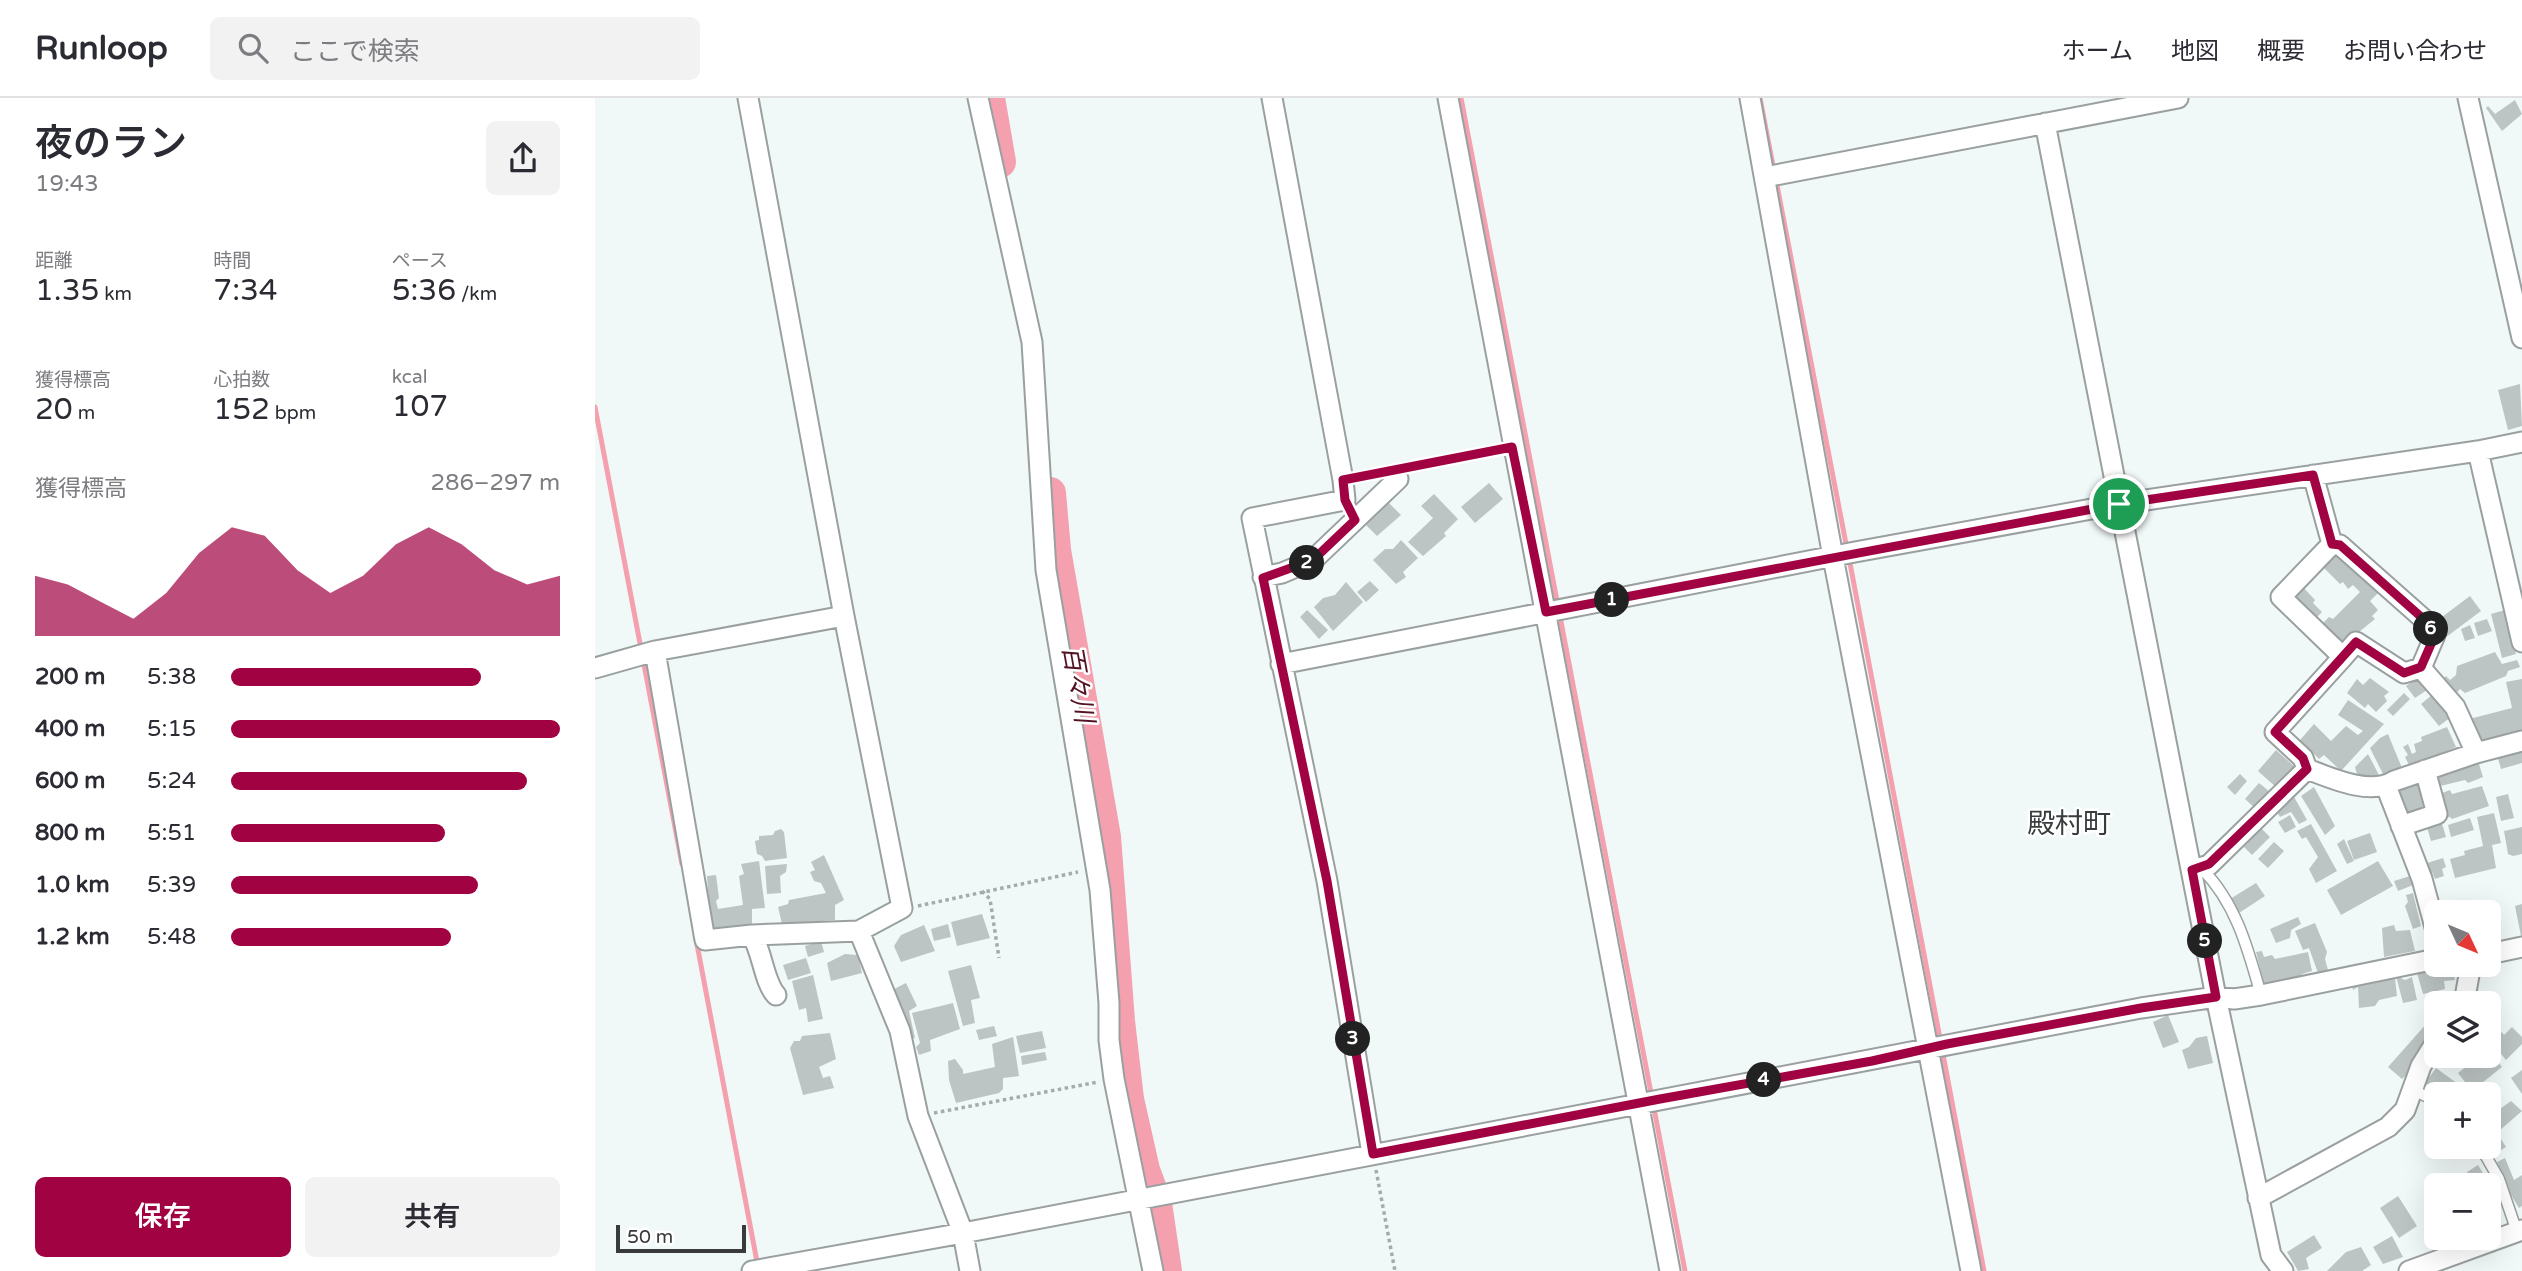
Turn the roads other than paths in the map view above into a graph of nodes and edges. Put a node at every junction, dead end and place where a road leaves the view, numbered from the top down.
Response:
1 (748, 98) edge
2 (978, 98) edge
3 (1272, 98) edge
4 (1448, 98) edge
5 (1749, 98) edge
6 (2178, 98) edge
7 (2468, 98) edge
8 (2045, 123) junction
9 (1772, 175) junction
10 (2522, 338) edge
11 (2522, 442) edge
12 (2478, 451) junction
13 (1396, 473) road end
14 (2313, 475) junction
15 (1345, 500) junction
16 (2119, 504) junction
17 (1355, 520) junction
18 (2332, 544) junction
19 (1843, 555) junction
20 (1263, 578) junction
21 (1555, 610) junction
22 (844, 616) junction
23 (2522, 642) edge
24 (655, 651) junction
25 (2343, 657) junction
26 (1281, 664) junction
27 (2421, 667) junction
28 (595, 668) edge
29 (2522, 741) edge
30 (2476, 753) junction
31 (2307, 769) junction
32 (2425, 770) junction
33 (2386, 786) junction
34 (2401, 827) junction
35 (2197, 870) junction
36 (2428, 900) edge
37 (859, 931) junction
38 (752, 935) junction
39 (2522, 947) edge
40 (2501, 951) edge
41 (2424, 961) edge
42 (776, 995) dead end
43 (2261, 995) junction
44 (2216, 997) junction
45 (1936, 1046) junction
46 (2424, 1061) edge
47 (2413, 1090) junction
48 (2424, 1095) edge
49 (1647, 1101) junction
50 (1373, 1154) junction
51 (2487, 1159) edge
52 (1140, 1198) junction
53 (2258, 1198) junction
54 (2519, 1232) edge
55 (963, 1233) junction
56 (752, 1271) edge
57 (970, 1271) edge
58 (1153, 1271) edge
59 (1669, 1271) edge
60 (1971, 1271) edge
61 (2283, 1271) edge
62 (2409, 1271) edge

1 - 22 street
2 - 52 street
3 - 15 street
4 - 21 street
5 - 9 street
6 - 8 street
7 - 10 street
8 - 9 street
8 - 16 street
9 - 19 street
11 - 12 street
12 - 14 street
12 - 23 street
13 - 17 street
14 - 16 street
14 - 18 street
15 - 17 street
15 - 20 street
16 - 19 street
16 - 35 street
17 - 20 street
18 - 25 street
18 - 27 street
19 - 21 street
19 - 45 street
20 - 26 street
21 - 26 street
21 - 49 street
22 - 24 street
22 - 37 street
24 - 28 street
24 - 38 street
25 - 27 street
25 - 31 street
26 - 50 street
27 - 30 street
29 - 30 street
30 - 32 street
31 - 33 street
31 - 35 street
32 - 33 street
32 - 34 street
33 - 34 street
34 - 36 street
35 - 43 lane
35 - 44 street
37 - 38 street
37 - 55 street
38 - 42 street
39 - 40 street
41 - 43 street
43 - 44 street
44 - 45 street
44 - 53 street
45 - 49 street
45 - 60 street
46 - 47 street
47 - 48 lane
47 - 53 street
49 - 50 street
49 - 59 street
50 - 52 street
51 - 54 lane
52 - 55 street
52 - 58 street
53 - 61 street
54 - 62 street
55 - 56 street
55 - 57 street

